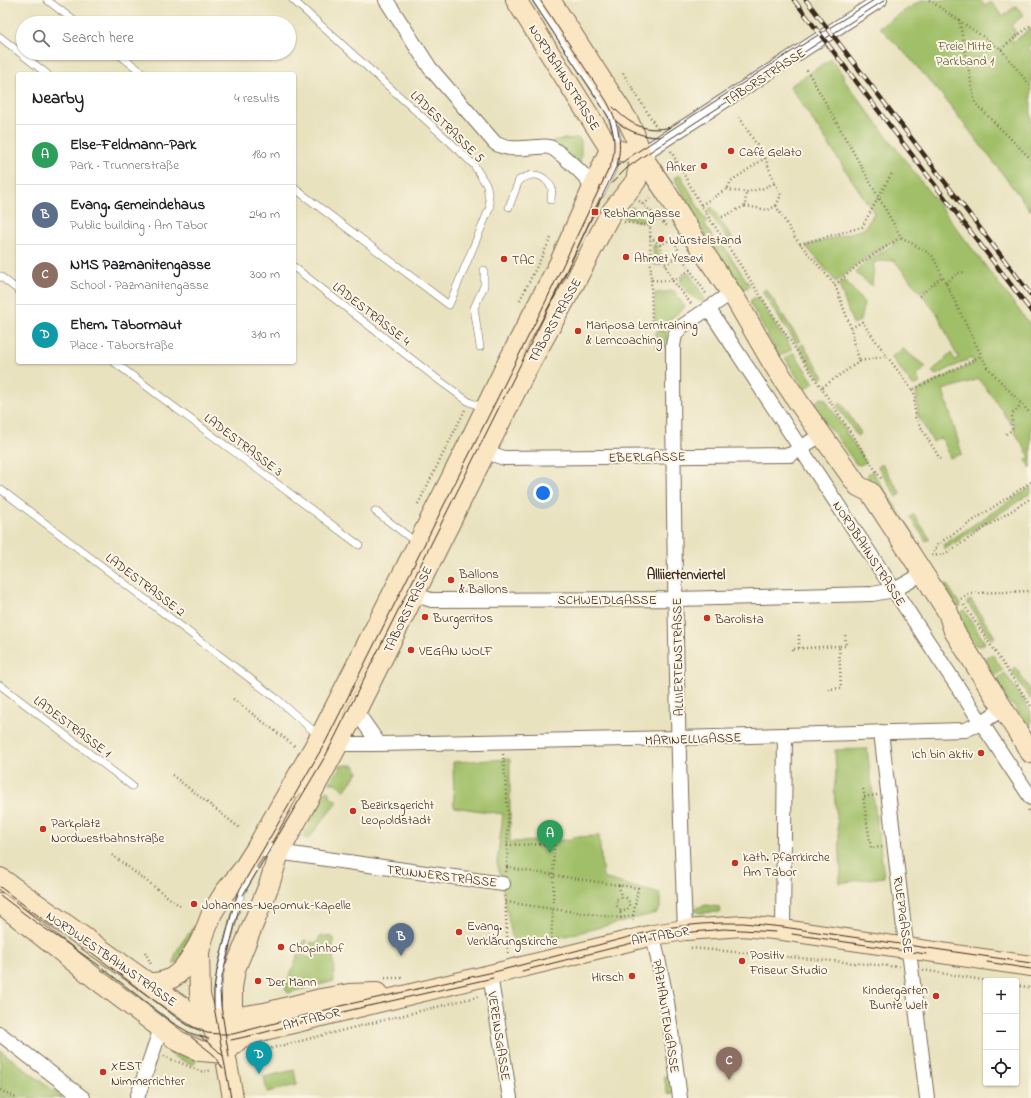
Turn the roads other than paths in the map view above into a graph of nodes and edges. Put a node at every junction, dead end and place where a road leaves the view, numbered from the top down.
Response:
1 (47, 0) edge
2 (293, 0) edge
3 (386, 0) edge
4 (516, 0) edge
5 (536, 0) edge
6 (550, 0) edge
7 (880, 0) edge
8 (68, 16) edge
9 (0, 37) edge
10 (16, 50) edge
11 (29, 60) edge
12 (126, 60) edge
13 (44, 72) edge
14 (141, 72) edge
15 (614, 150) junction
16 (641, 155) junction
17 (296, 190) edge
18 (595, 196) junction
19 (551, 200) dead end
20 (508, 207) dead end
21 (578, 239) dead end
22 (296, 269) edge
23 (484, 270) dead end
24 (0, 276) edge
25 (16, 288) edge
26 (731, 293) junction
27 (551, 297) dead end
28 (708, 308) junction
29 (480, 347) dead end
30 (117, 364) edge
31 (495, 411) junction
32 (822, 434) junction
33 (801, 448) junction
34 (476, 449) junction
35 (673, 456) junction
36 (858, 486) junction
37 (0, 489) edge
38 (375, 511) dead end
39 (359, 545) dead end
40 (427, 548) junction
41 (912, 580) junction
42 (894, 590) junction
43 (405, 591) junction
44 (676, 599) junction
45 (954, 631) junction
46 (0, 685) edge
47 (1002, 709) junction
48 (356, 711) junction
49 (981, 723) junction
50 (881, 732) junction
51 (785, 735) junction
52 (679, 738) junction
53 (330, 740) junction
54 (379, 744) junction
55 (1031, 753) edge
56 (318, 762) dead end
57 (132, 786) dead end
58 (297, 798) dead end
59 (1031, 798) edge
60 (265, 853) junction
61 (0, 878) edge
62 (503, 884) road end
63 (0, 903) edge
64 (783, 930) junction
65 (653, 935) junction
66 (203, 937) junction
67 (684, 938) junction
68 (914, 949) junction
69 (1031, 966) edge
70 (490, 975) junction
71 (1031, 975) edge
72 (149, 983) junction
73 (405, 986) junction
74 (220, 1022) junction
75 (161, 1028) junction
76 (0, 1034) edge
77 (225, 1053) junction
78 (83, 1098) edge
79 (137, 1098) edge
80 (233, 1098) edge
81 (510, 1098) edge
82 (680, 1098) edge
83 (927, 1098) edge

1 - 8 lane
2 - 17 lane, LADESTRASSE 5
3 - 18 street
4 - 15 main road, NORDBAHNSTRASSE
5 - 15 lane, NORDBAHNSTRASSE
6 - 16 main road, NORDBAHNSTRASSE
7 - 16 street, TABORSTRASSE
9 - 10 lane
11 - 13 lane
12 - 14 lane
15 - 16 main road
15 - 18 main road, TABORSTRASSE
16 - 26 main road, NORDBAHNSTRASSE
16 - 31 main road, TABORSTRASSE
18 - 31 main road, TABORSTRASSE
19 - 20 lane
21 - 27 lane, TABORSTRASSE
22 - 31 lane, LADESTRASSE 4
23 - 29 lane
24 - 25 lane
26 - 28 street
26 - 32 main road, NORDBAHNSTRASSE
28 - 33 street, NORDBAHNSTRASSE
28 - 35 street, ALLIIERTENSTRASSE
30 - 39 lane, LADESTRASSE 3
31 - 34 main road, TABORSTRASSE
32 - 33 street, EBERLGASSE
32 - 36 main road, NORDBAHNSTRASSE
33 - 35 street, EBERLGASSE
33 - 42 street, NORDBAHNSTRASSE
34 - 35 street, EBERLGASSE
34 - 40 main road, TABORSTRASSE
35 - 44 street, ALLIIERTENSTRASSE
36 - 41 main road, NORDBAHNSTRASSE
36 - 45 main road, NORDBAHNSTRASSE
37 - 53 lane, LADESTRASSE 2
38 - 40 lane
40 - 43 main road, TABORSTRASSE
41 - 42 street, SCHWEIDLGASSE
41 - 45 main road, NORDBAHNSTRASSE
42 - 44 street, SCHWEIDLGASSE
42 - 49 street, NORDBAHNSTRASSE
43 - 44 street, SCHWEIDLGASSE
43 - 48 main road, TABORSTRASSE
43 - 53 main road, TABORSTRASSE
44 - 52 street, ALLIIERTENSTRASSE
45 - 47 main road, NORDBAHNSTRASSE
46 - 57 lane, LADESTRASSE 1
47 - 49 street, MARINELLIGASSE
47 - 55 main road, NORDBAHNSTRASSE
48 - 53 main road, TABORSTRASSE
48 - 54 street
49 - 50 street, MARINELLIGASSE
49 - 59 street, NORDBAHNSTRASSE
50 - 51 street, MARINELLIGASSE
50 - 68 street, RUEPPGASSE
51 - 52 street, MARINELLIGASSE
51 - 64 street
52 - 54 street, MARINELLIGASSE
52 - 67 street, ALLIIERTENSTRASSE
53 - 54 street, MARINELLIGASSE
53 - 60 main road, TABORSTRASSE
56 - 58 lane
60 - 62 street, TRUNNERSTRASSE
60 - 66 main road, TABORSTRASSE
60 - 74 main road, TABORSTRASSE
61 - 72 main road, NORDWESTBAHNSTRASSE
63 - 75 main road, NORDWESTBAHNSTRASSE
64 - 67 main road, AM TABOR
64 - 68 main road, AM TABOR
65 - 67 main road, AM TABOR
65 - 70 main road, AM TABOR
65 - 82 street, PAZMANITENGASSE
66 - 72 main road
66 - 74 main road, TABORSTRASSE
68 - 69 main road, AM TABOR
68 - 71 main road, AM TABOR
68 - 83 street, RUEPPGASSE
70 - 73 main road, AM TABOR
70 - 81 street, VEREINSGASSE
72 - 74 main road, NORDWESTBAHNSTRASSE
73 - 74 main road, AM TABOR
73 - 77 main road, AM TABOR
74 - 77 main road, TABORSTRASSE
75 - 77 main road, NORDWESTBAHNSTRASSE
75 - 79 street
76 - 78 street
77 - 80 main road, TABORSTRASSE

